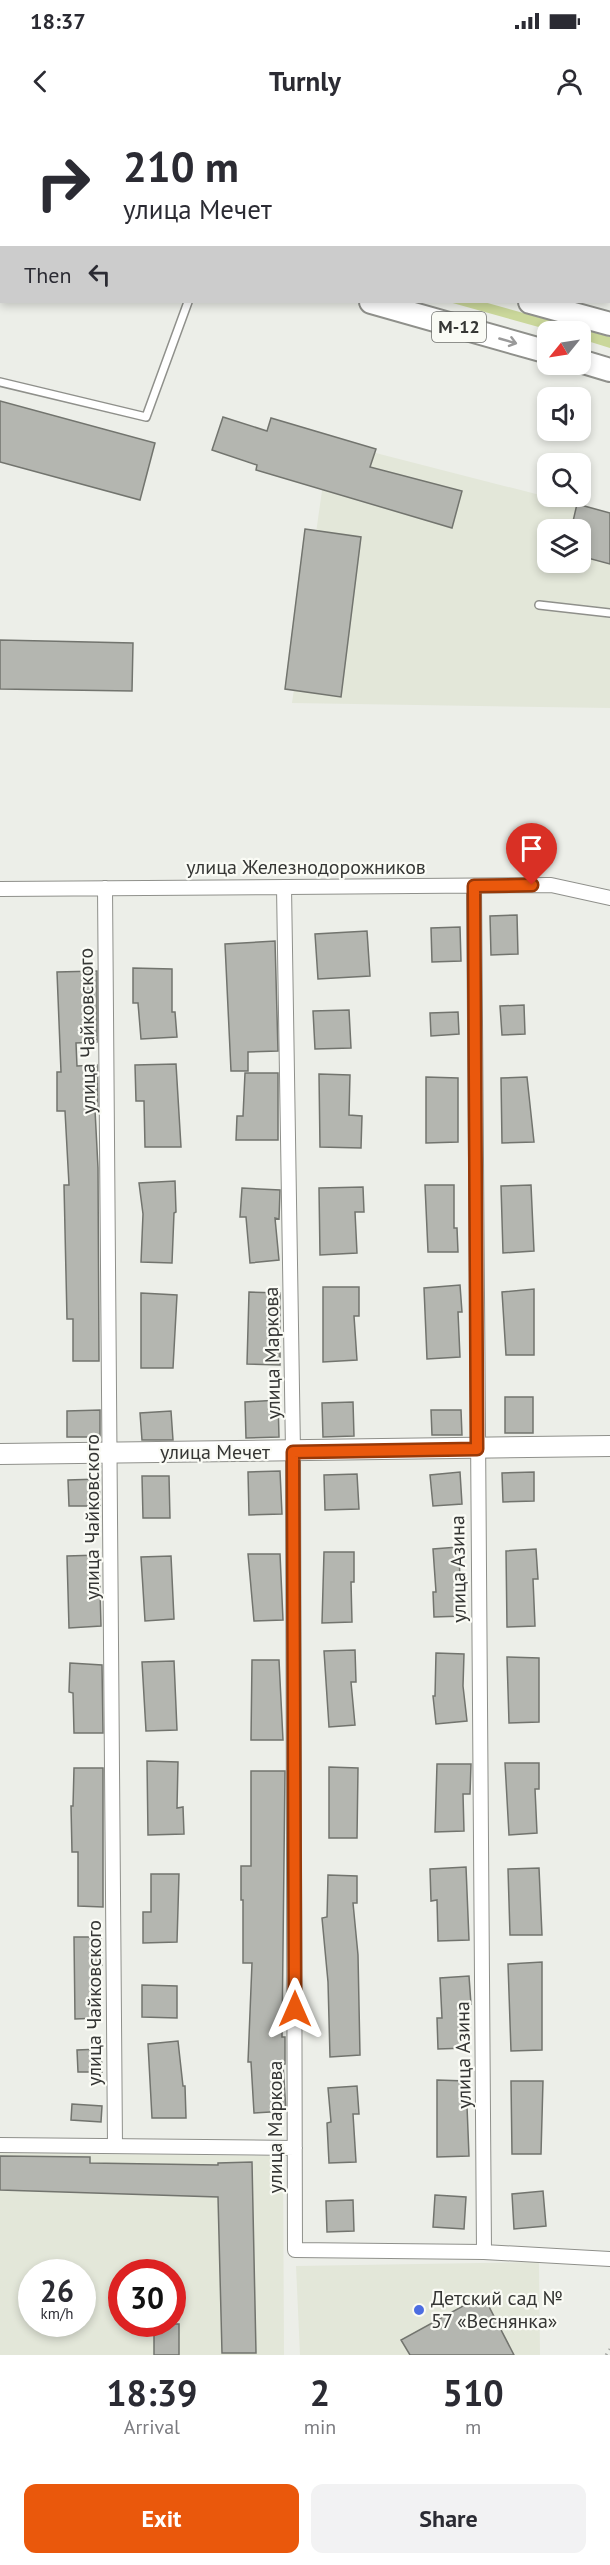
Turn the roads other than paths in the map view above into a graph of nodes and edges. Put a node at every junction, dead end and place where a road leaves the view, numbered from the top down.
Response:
1 (188, 303) edge
2 (374, 303) edge
3 (534, 303) edge
4 (610, 324) edge
5 (537, 349) edge
6 (591, 364) edge
7 (610, 370) edge
8 (0, 382) edge
9 (539, 604) dead end
10 (610, 613) edge
11 (474, 886) junction
12 (284, 887) junction
13 (105, 888) junction
14 (0, 889) edge
15 (610, 898) edge
16 (610, 1446) edge
17 (477, 1449) junction
18 (293, 1452) junction
19 (111, 1453) junction
20 (0, 1454) edge
21 (0, 2145) edge
22 (115, 2146) junction
23 (295, 2148) junction
24 (484, 2252) junction
25 (610, 2259) edge

1 - 8 lane
2 -> 5 main road, М-12
3 - 4 main road
6 - 7 main road
9 - 10 lane
11 - 12 street, улица Железнодорожников
11 - 15 street, улица Железнодорожников
11 - 17 street, улица Азина
12 - 13 street, улица Железнодорожников
12 - 18 street, улица Маркова
13 - 14 street, улица Железнодорожников
13 - 19 street, улица Чайковского
16 - 17 street, улица Мечет
17 - 18 street, улица Мечет
17 - 24 street, улица Азина
18 - 19 street, улица Мечет
18 - 23 street, улица Маркова
19 - 20 street, улица Мечет
19 - 22 street, улица Чайковского
21 - 22 street
22 - 23 street
23 - 24 street, улица Маркова
24 - 25 street

